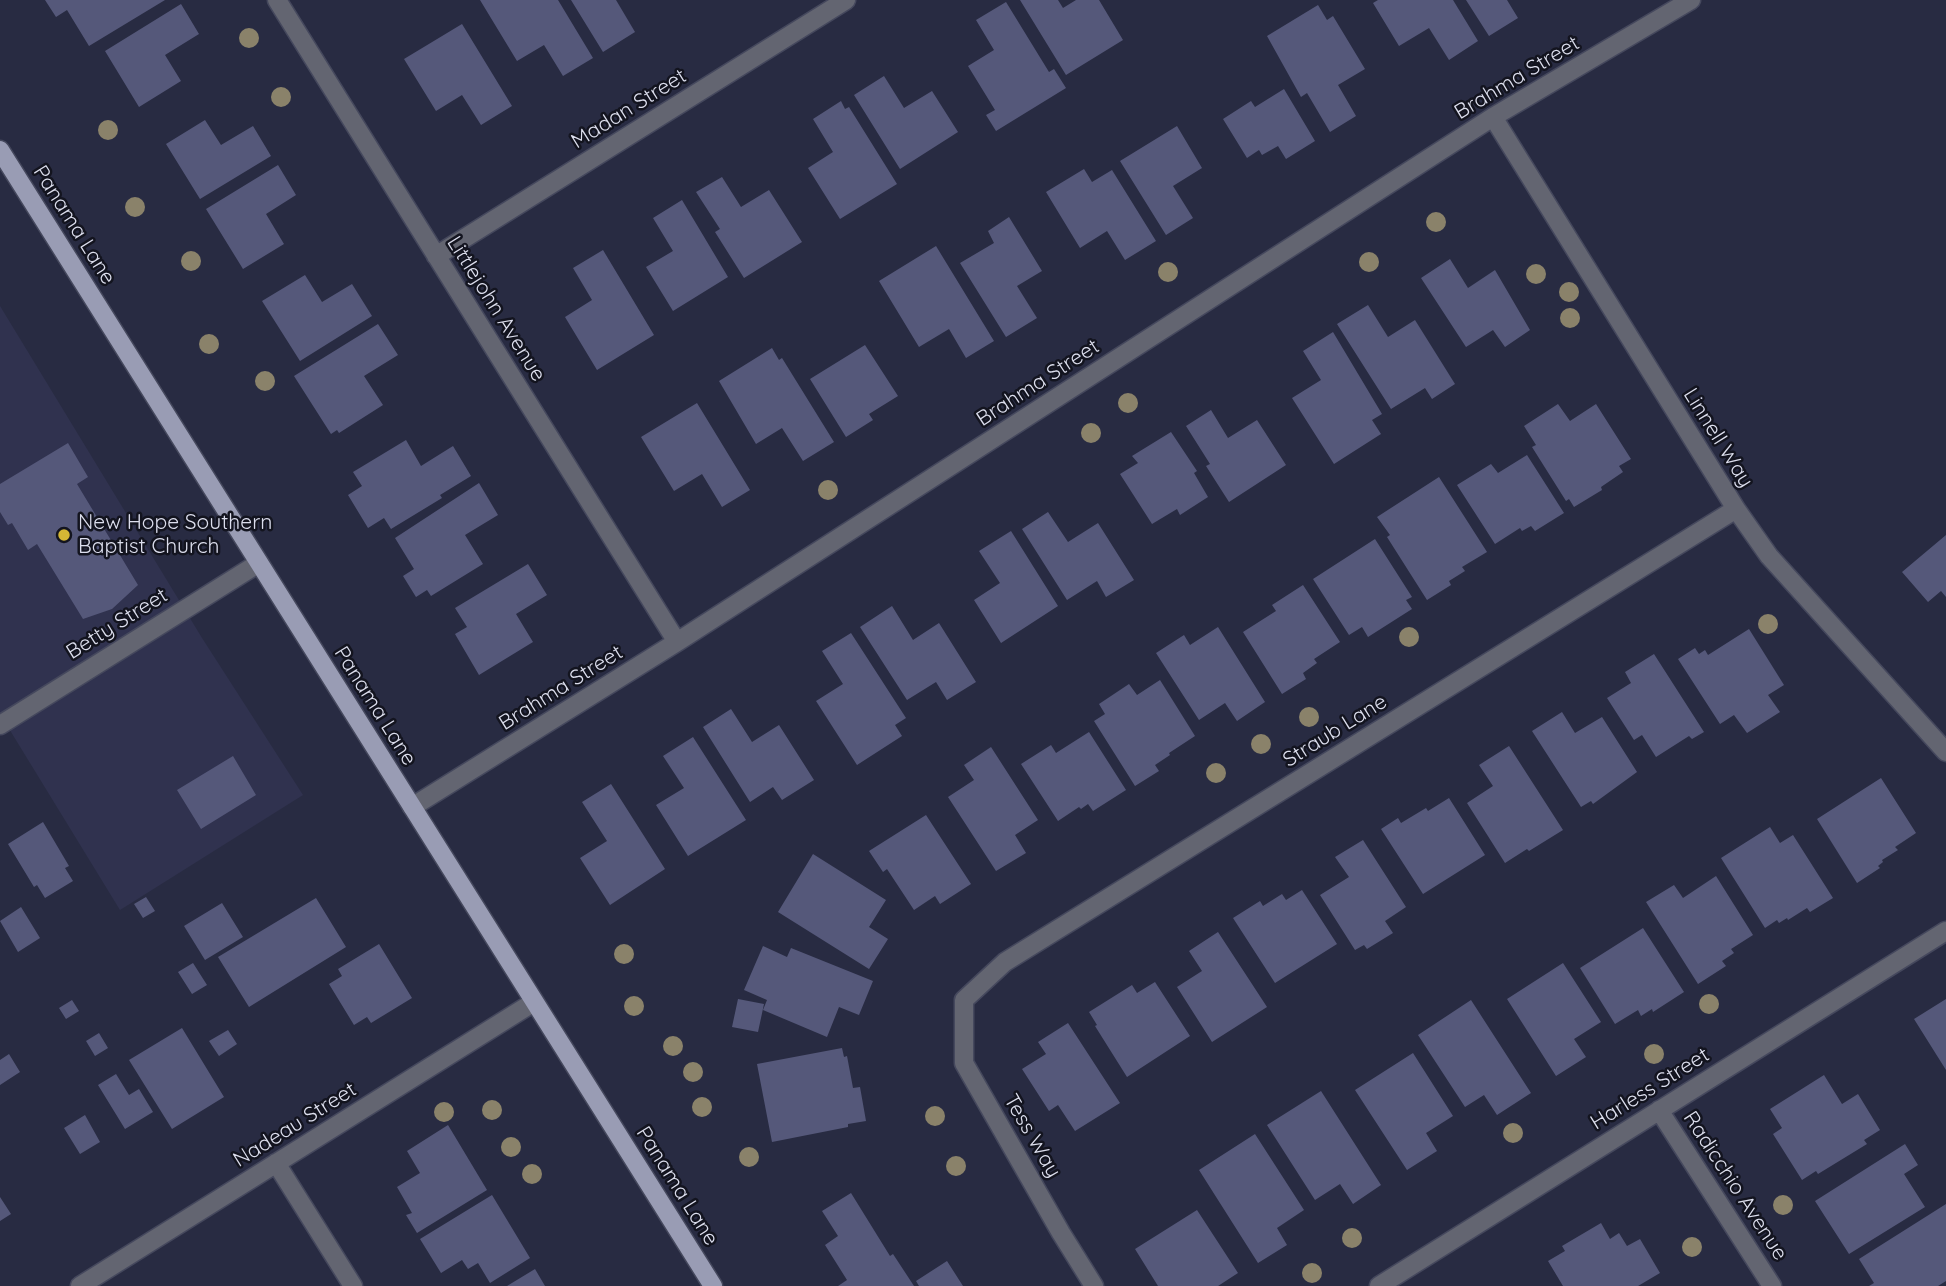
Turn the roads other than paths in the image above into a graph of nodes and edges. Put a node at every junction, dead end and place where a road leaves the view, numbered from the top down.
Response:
1 (276, 0) edge
2 (846, 0) edge
3 (1691, 0) edge
4 (1493, 117) junction
5 (0, 150) edge
6 (436, 256) junction
7 (1736, 509) junction
8 (259, 563) junction
9 (677, 642) junction
10 (0, 724) edge
11 (1946, 752) edge
12 (412, 807) junction
13 (1946, 930) edge
14 (964, 1000) joint
15 (534, 1002) junction
16 (1659, 1110) junction
17 (276, 1163) junction
18 (80, 1286) edge
19 (353, 1286) edge
20 (713, 1286) edge
21 (1094, 1286) edge
22 (1379, 1286) edge
23 (1772, 1286) edge

1 - 6 street, Littlejohn Avenue
2 - 6 street, Madan Street
3 - 4 street, Brahma Street
4 - 7 street, Linnell Way
4 - 9 street, Brahma Street
5 - 8 main road, Panama Lane
6 - 9 street, Littlejohn Avenue
7 - 11 street, Linnell Way
7 - 14 street, Straub Lane
8 - 10 street, Betty Street
8 - 12 main road, Panama Lane
9 - 12 street, Brahma Street
12 - 15 main road, Panama Lane
13 - 16 street, Harless Street
14 - 21 street, Tess Way
15 - 17 street, Nadeau Street
15 - 20 main road, Panama Lane
16 - 22 street, Harless Street
16 - 23 street, Radicchio Avenue
17 - 18 street, Nadeau Street
17 - 19 street

